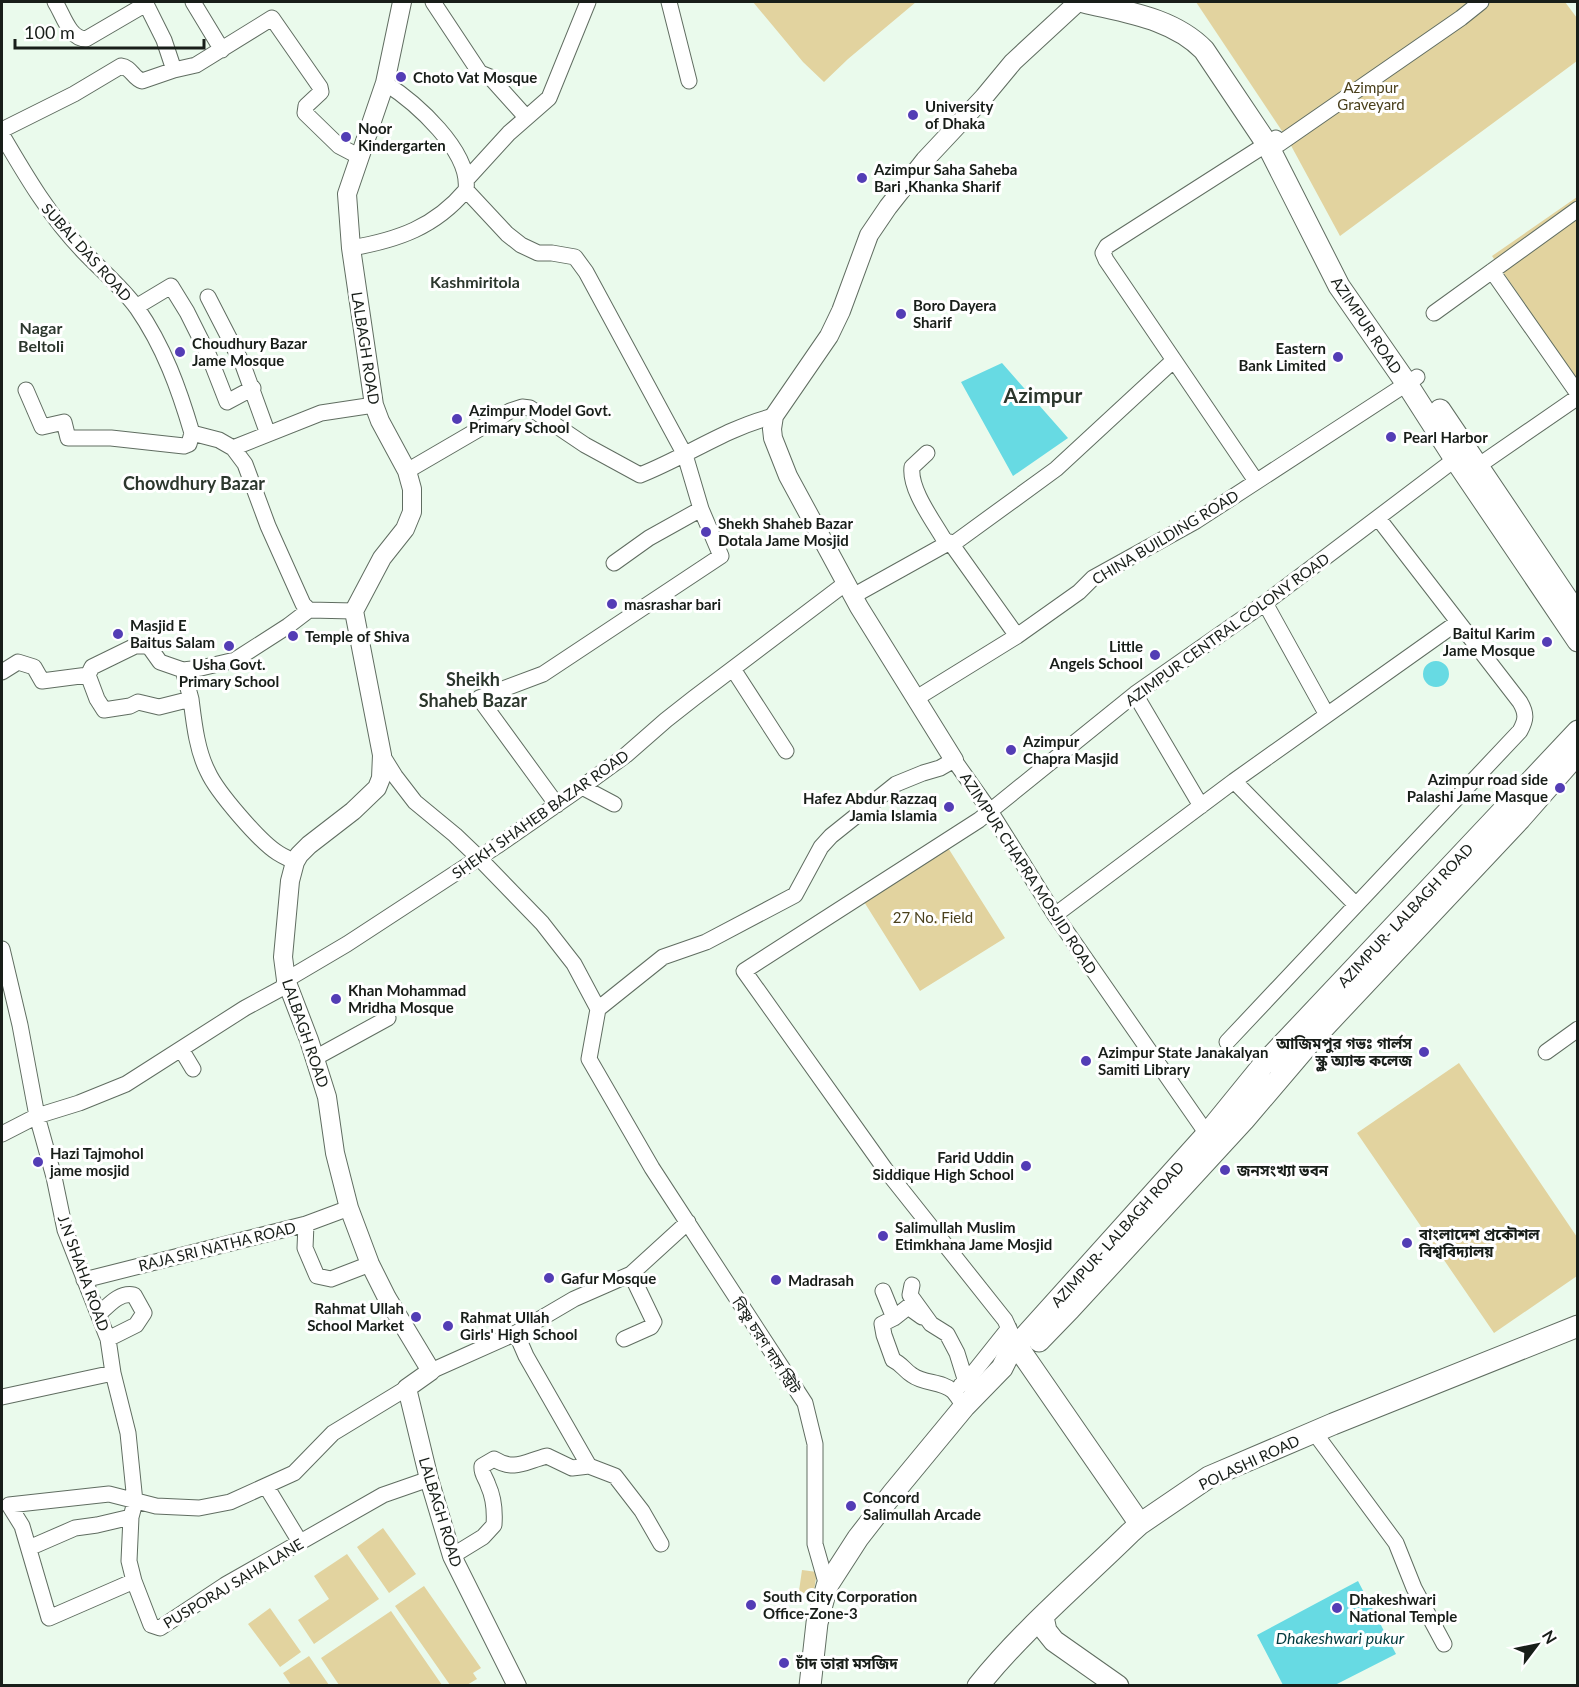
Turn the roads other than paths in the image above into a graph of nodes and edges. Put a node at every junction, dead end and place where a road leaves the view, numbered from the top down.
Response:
1 (56, 2) edge
2 (193, 2) edge
3 (402, 2) edge
4 (433, 2) edge
5 (588, 2) edge
6 (669, 2) edge
7 (1078, 2) edge
8 (1084, 2) edge
9 (1118, 2) edge
10 (1481, 2) edge
11 (145, 3) edge
12 (222, 50) junction
13 (174, 70) junction
14 (689, 81) dead end
15 (385, 83) junction
16 (526, 117) junction
17 (2, 130) edge
18 (2, 135) edge
19 (1274, 142) junction
20 (360, 157) junction
21 (466, 184) junction
22 (1578, 209) edge
23 (351, 248) junction
24 (1492, 271) junction
25 (208, 297) dead end
26 (136, 307) junction
27 (1434, 313) dead end
28 (1174, 360) junction
29 (1412, 381) junction
30 (253, 388) junction
31 (26, 390) dead end
32 (1578, 396) edge
33 (374, 405) junction
34 (774, 416) junction
35 (192, 433) junction
36 (268, 434) junction
37 (233, 448) junction
38 (927, 453) dead end
39 (685, 454) junction
40 (1467, 459) junction
41 (407, 471) junction
42 (1256, 481) junction
43 (701, 509) junction
44 (1378, 518) junction
45 (950, 544) junction
46 (614, 563) dead end
47 (853, 596) junction
48 (821, 602) junction
49 (1265, 603) junction
50 (309, 610) junction
51 (354, 611) junction
52 (1578, 615) edge
53 (1458, 622) junction
54 (1017, 636) junction
55 (1578, 641) edge
56 (733, 669) junction
57 (183, 670) junction
58 (2, 672) edge
59 (88, 675) junction
60 (1135, 694) junction
61 (191, 699) junction
62 (915, 699) junction
63 (1327, 715) junction
64 (1578, 731) edge
65 (786, 752) dead end
66 (1578, 753) edge
67 (382, 755) junction
68 (954, 760) junction
69 (1234, 781) junction
70 (582, 787) junction
71 (614, 804) dead end
72 (557, 805) junction
73 (1201, 806) junction
74 (990, 811) junction
75 (478, 857) junction
76 (295, 862) junction
77 (1355, 904) junction
78 (1055, 915) junction
79 (2, 949) edge
80 (284, 984) junction
81 (598, 1009) junction
82 (388, 1018) dead end
83 (1578, 1029) edge
84 (1227, 1042) dead end
85 (181, 1049) junction
86 (1546, 1052) dead end
87 (315, 1058) junction
88 (193, 1069) dead end
89 (38, 1116) junction
90 (2, 1134) edge
91 (1207, 1134) junction
92 (349, 1209) junction
93 (688, 1222) junction
94 (306, 1224) junction
95 (370, 1264) junction
96 (631, 1274) junction
97 (84, 1280) junction
98 (912, 1285) dead end
99 (883, 1292) dead end
100 (99, 1314) junction
101 (894, 1318) junction
102 (931, 1324) junction
103 (1578, 1326) edge
104 (516, 1333) junction
105 (108, 1339) junction
106 (624, 1339) dead end
107 (1013, 1352) junction
108 (431, 1371) junction
109 (113, 1373) junction
110 (966, 1382) junction
111 (407, 1388) junction
112 (2, 1397) edge
113 (958, 1399) junction
114 (1314, 1432) junction
115 (589, 1466) junction
116 (429, 1479) junction
117 (266, 1486) junction
118 (2, 1491) edge
119 (9, 1505) junction
120 (133, 1509) junction
121 (1135, 1528) junction
122 (300, 1542) junction
123 (661, 1544) dead end
124 (29, 1548) junction
125 (452, 1556) junction
126 (134, 1581) junction
127 (827, 1586) junction
128 (1042, 1617) junction
129 (1444, 1644) dead end
130 (517, 1686) edge
131 (810, 1686) edge
132 (978, 1686) edge
133 (1118, 1686) edge

1 - 11 street
2 - 12 street
3 - 15 street, LALBAGH ROAD
4 - 16 street
5 - 16 street
6 - 14 street
7 - 34 street
8 - 19 main road, AZIMPUR ROAD
9 - 19 main road, AZIMPUR ROAD
10 - 19 street
11 - 13 street
12 - 13 street
12 - 20 street
13 - 17 street
15 - 20 street, LALBAGH ROAD
15 - 21 street
16 - 21 street
18 - 26 street, SUBAL DAS ROAD
19 - 28 street
19 - 29 main road, AZIMPUR ROAD
20 - 23 street, LALBAGH ROAD
21 - 23 street
21 - 39 street
22 - 24 street
23 - 33 street, LALBAGH ROAD
24 - 27 street
24 - 32 street
25 - 30 street
26 - 30 street, SUBAL DAS ROAD
26 - 35 street, SUBAL DAS ROAD
28 - 42 street
28 - 45 street, SHEKH SHAHEB BAZAR ROAD
29 - 40 main road, AZIMPUR ROAD
29 - 42 street, CHINA BUILDING ROAD
30 - 36 street
31 - 35 street
32 - 40 street, AZIMPUR CENTRAL COLONY ROAD
33 - 36 street
33 - 41 street, LALBAGH ROAD
34 - 39 street
34 - 47 street, AZIMPUR CHAPRA MOSJID ROAD
35 - 37 street
36 - 37 street
37 - 50 street
38 - 45 street
39 - 41 street
39 - 43 street
40 - 44 street, AZIMPUR CENTRAL COLONY ROAD
40 - 52 main road, AZIMPUR ROAD
40 - 55 main road, AZIMPUR ROAD
41 - 51 street, LALBAGH ROAD
42 - 54 street, CHINA BUILDING ROAD
43 - 46 street
43 - 72 street
44 - 49 street, AZIMPUR CENTRAL COLONY ROAD
44 - 53 street
45 - 47 street, SHEKH SHAHEB BAZAR ROAD
45 - 54 street
47 - 48 street, SHEKH SHAHEB BAZAR ROAD
47 - 48 street
47 - 62 street, AZIMPUR CHAPRA MOSJID ROAD
48 - 56 street, SHEKH SHAHEB BAZAR ROAD
49 - 60 street, AZIMPUR CENTRAL COLONY ROAD
49 - 63 street
50 - 51 street
50 - 57 street
51 - 67 street
53 - 63 street
53 - 77 street
54 - 62 street, CHINA BUILDING ROAD
56 - 65 street
56 - 70 street, SHEKH SHAHEB BAZAR ROAD
57 - 59 street
57 - 61 street
58 - 59 street
59 - 61 street
60 - 73 street
60 - 74 street, AZIMPUR CENTRAL COLONY ROAD
61 - 76 street
62 - 68 street, AZIMPUR CHAPRA MOSJID ROAD
63 - 69 street
64 - 91 main road, AZIMPUR- LALBAGH ROAD
66 - 107 main road
67 - 75 street
67 - 76 street
68 - 74 street, AZIMPUR CHAPRA MOSJID ROAD
68 - 81 street
69 - 73 street
69 - 77 street
70 - 71 street
70 - 72 street, SHEKH SHAHEB BAZAR ROAD
72 - 75 street, SHEKH SHAHEB BAZAR ROAD
73 - 78 street
74 - 78 street, AZIMPUR CHAPRA MOSJID ROAD
74 - 107 street, AZIMPUR CENTRAL COLONY ROAD
75 - 80 street, SHEKH SHAHEB BAZAR ROAD
75 - 81 street
76 - 80 street, LALBAGH ROAD
77 - 84 street
78 - 91 street, AZIMPUR CHAPRA MOSJID ROAD
79 - 89 street, J.N SHAHA ROAD
80 - 85 street
80 - 87 street, LALBAGH ROAD
81 - 93 street, বিষ্ণু চরণ দাস স্ট্রিট
82 - 87 street
83 - 86 street
85 - 88 street
85 - 89 street
87 - 92 street, LALBAGH ROAD
89 - 90 street
89 - 97 street, J.N SHAHA ROAD
91 - 107 main road, AZIMPUR- LALBAGH ROAD
92 - 94 street, RAJA SRI NATHA ROAD
92 - 95 street, LALBAGH ROAD
93 - 96 street
93 - 127 street, বিষ্ণু চরণ দাস স্ট্রিট
94 - 95 street
94 - 97 street, RAJA SRI NATHA ROAD
95 - 108 street, LALBAGH ROAD
96 - 104 street
96 - 106 street
97 - 100 street, J.N SHAHA ROAD
98 - 102 street
99 - 101 street
100 - 105 street, J.N SHAHA ROAD
100 - 105 street
101 - 102 street
101 - 113 street
102 - 110 street
103 - 114 main road, POLASHI ROAD
104 - 108 street
104 - 115 street
105 - 109 street, J.N SHAHA ROAD
107 - 110 street
107 - 113 main road, AZIMPUR- LALBAGH ROAD
107 - 121 main road
108 - 111 street
109 - 112 street
109 - 120 street, J.N SHAHA ROAD
110 - 113 street
111 - 116 street, LALBAGH ROAD
111 - 117 street
113 - 127 main road, AZIMPUR- LALBAGH ROAD
114 - 121 main road, POLASHI ROAD
114 - 129 street
115 - 123 street
115 - 125 street
116 - 122 street, PUSPORAJ SAHA LANE
116 - 125 street, LALBAGH ROAD
117 - 120 street
117 - 122 street
118 - 119 street
119 - 120 street
119 - 124 street
120 - 124 street
120 - 126 street, PUSPORAJ SAHA LANE
121 - 128 main road, POLASHI ROAD
122 - 126 street, PUSPORAJ SAHA LANE
124 - 126 street
125 - 130 street, LALBAGH ROAD
127 - 131 main road
128 - 132 main road, POLASHI ROAD
128 - 133 main road

